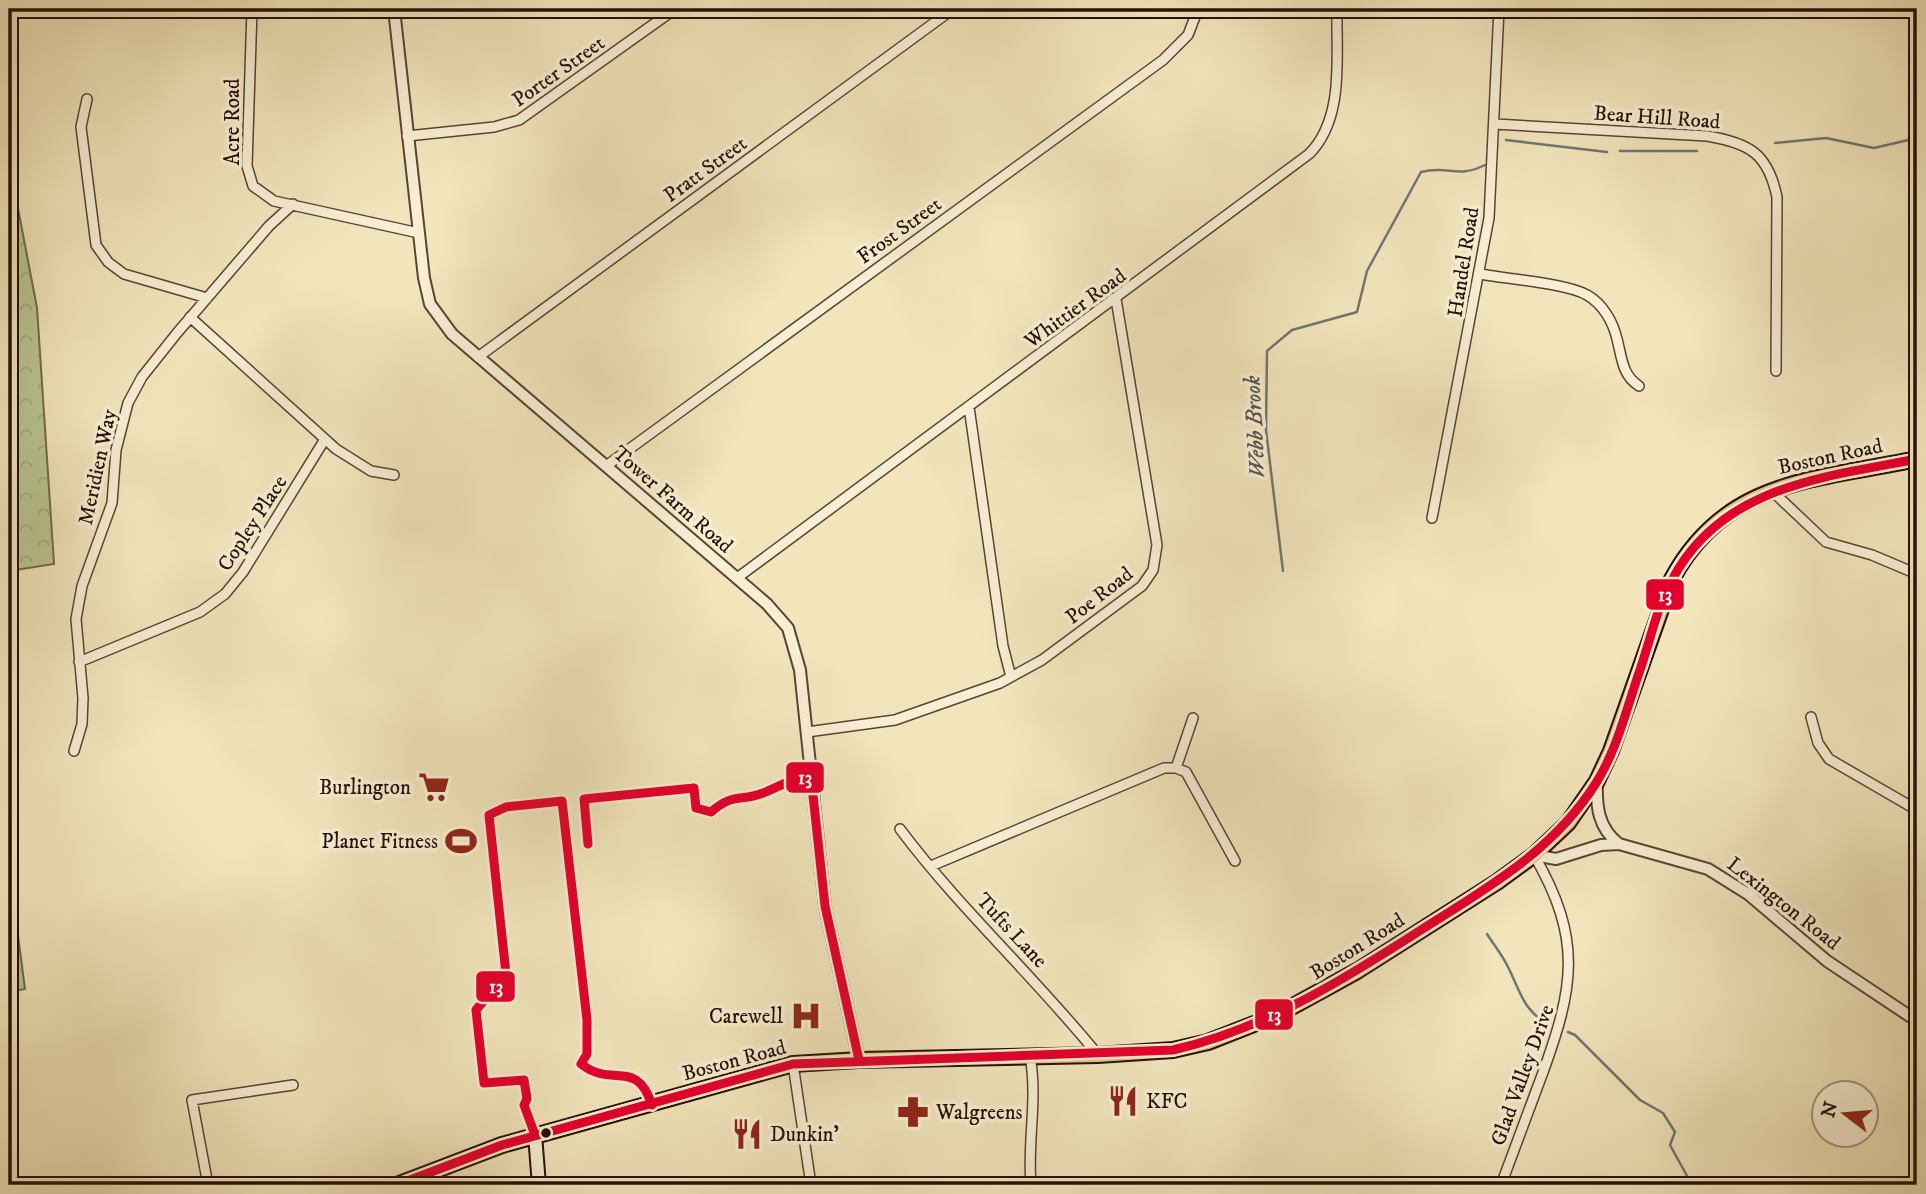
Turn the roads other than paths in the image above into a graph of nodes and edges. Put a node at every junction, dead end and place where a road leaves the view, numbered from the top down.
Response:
1 (252, 9) edge
2 (394, 9) edge
3 (676, 9) edge
4 (953, 9) edge
5 (1198, 9) edge
6 (1337, 9) edge
7 (1499, 9) edge
8 (87, 99) dead end
9 (1495, 124) junction
10 (407, 136) junction
11 (293, 204) junction
12 (419, 233) junction
13 (1480, 274) junction
14 (207, 298) junction
15 (1116, 299) junction
16 (190, 317) junction
17 (478, 357) junction
18 (1776, 371) dead end
19 (1639, 386) dead end
20 (969, 407) junction
21 (326, 439) junction
22 (1917, 459) edge
23 (606, 466) junction
24 (394, 475) dead end
25 (1771, 490) junction
26 (1432, 518) dead end
27 (1917, 574) edge
28 (737, 578) junction
29 (79, 662) junction
30 (1011, 677) junction
31 (1811, 717) dead end
32 (1193, 718) dead end
33 (807, 732) junction
34 (74, 751) dead end
35 (1176, 768) junction
36 (1597, 781) junction
37 (1917, 810) edge
38 (900, 829) dead end
39 (1619, 844) junction
40 (1534, 855) junction
41 (1236, 861) dead end
42 (931, 866) junction
43 (1917, 1021) edge
44 (1098, 1055) junction
45 (1030, 1056) junction
46 (859, 1060) junction
47 (793, 1064) junction
48 (293, 1085) dead end
49 (535, 1135) junction
50 (208, 1185) edge
51 (397, 1185) edge
52 (539, 1185) edge
53 (811, 1185) edge
54 (1031, 1185) edge
55 (1501, 1185) edge

1 - 11 street, Acre Road
2 - 10 street, Tower Farm Road
3 - 10 street, Porter Street
4 - 17 street, Pratt Street
5 - 23 street, Frost Street
6 - 15 street, Whittier Road
7 - 9 street, Handel Road
8 - 14 street
9 - 13 street, Handel Road
9 - 18 street, Bear Hill Road
10 - 12 street, Tower Farm Road
11 - 12 street, Acre Road
11 - 14 street, Meridien Way
12 - 17 street, Tower Farm Road
13 - 19 street
13 - 26 street, Handel Road
14 - 16 street, Meridien Way
15 - 20 street, Whittier Road
15 - 30 street, Poe Road
16 - 21 street
16 - 29 street, Meridien Way
17 - 23 street, Tower Farm Road
20 - 28 street, Whittier Road
20 - 30 street
21 - 24 street
21 - 29 street, Copley Place
22 - 25 main road, Boston Road
23 - 28 street, Tower Farm Road
25 - 27 street
25 - 36 main road, Boston Road
28 - 33 street, Tower Farm Road
29 - 34 street, Meridien Way
30 - 33 street, Poe Road
31 - 37 street
32 - 35 street
33 - 46 street, Tower Farm Road
35 - 41 street
35 - 42 street
36 - 39 street
36 - 40 main road, Boston Road
38 - 42 street, Tufts Lane
39 - 40 street, Lexington Road
39 - 43 street, Lexington Road
40 - 44 main road, Boston Road
40 - 55 street, Glad Valley Drive
42 - 44 street, Tufts Lane
44 - 45 main road, Boston Road
45 - 46 main road, Boston Road
45 - 54 street
46 - 47 main road, Boston Road
47 - 49 main road, Boston Road
47 - 53 street
48 - 50 street
49 - 51 main road, Boston Road
49 - 52 main road

